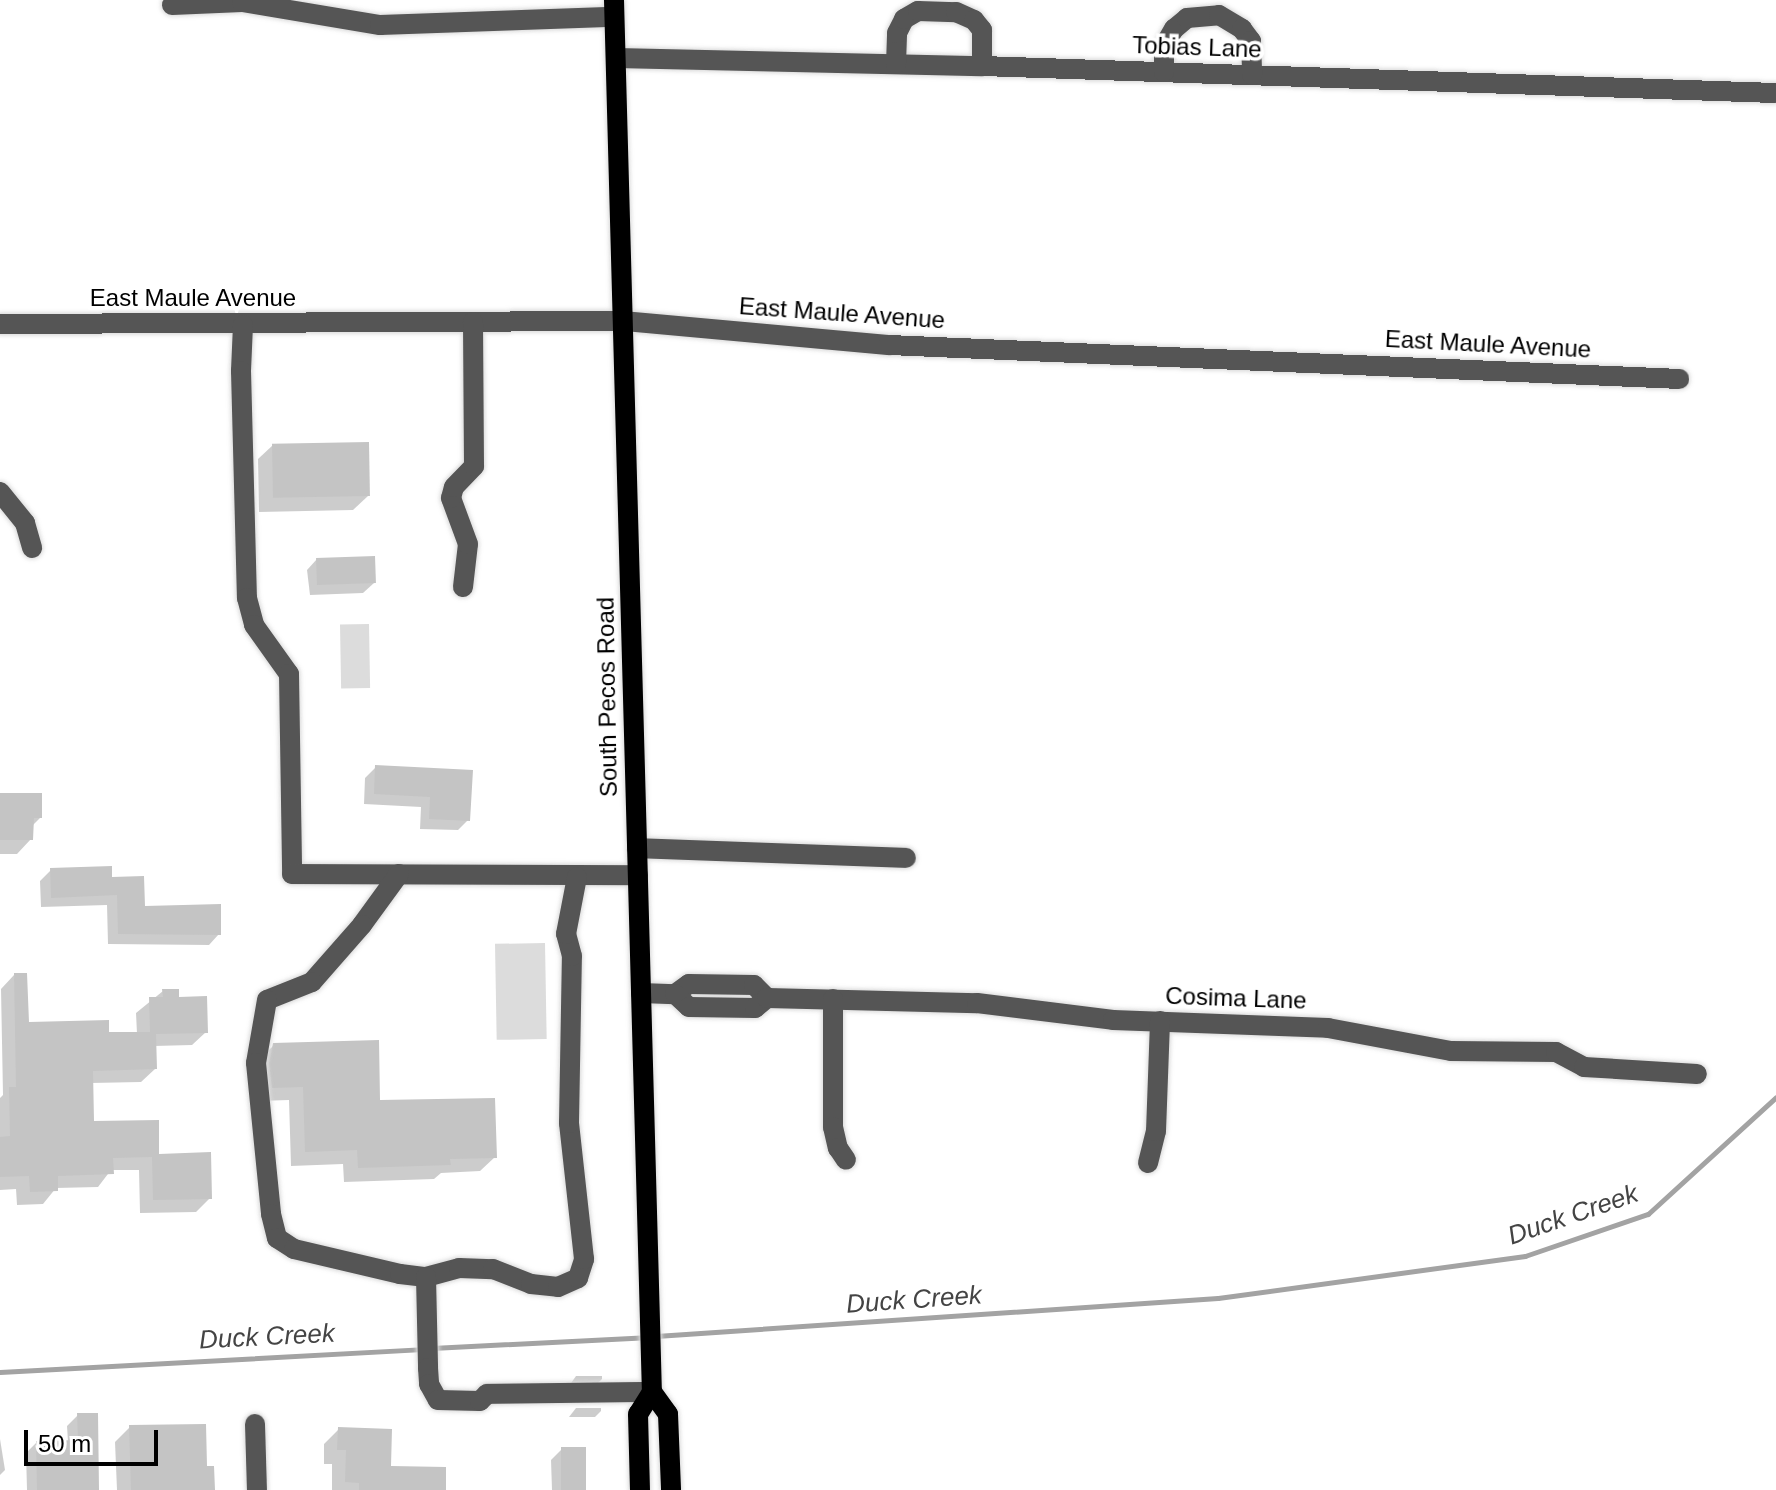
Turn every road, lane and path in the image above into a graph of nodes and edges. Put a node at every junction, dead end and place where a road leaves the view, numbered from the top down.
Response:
1 (172, 5) dead end
2 (614, 8) edge
3 (616, 58) junction
4 (896, 64) junction
5 (982, 66) junction
6 (1164, 72) junction
7 (1252, 75) junction
8 (1776, 93) edge
9 (624, 321) junction
10 (473, 322) junction
11 (0, 324) edge
12 (243, 325) junction
13 (1679, 379) dead end
14 (0, 492) edge
15 (32, 548) dead end
16 (463, 587) dead end
17 (637, 848) junction
18 (906, 858) dead end
19 (399, 874) junction
20 (638, 875) junction
21 (577, 877) junction
22 (728, 985) junction
23 (641, 993) junction
24 (675, 994) junction
25 (767, 998) junction
26 (833, 999) junction
27 (728, 1008) junction
28 (1160, 1021) junction
29 (1697, 1074) dead end
30 (846, 1160) dead end
31 (1148, 1163) dead end
32 (426, 1277) junction
33 (657, 1399) junction
34 (255, 1424) dead end
35 (257, 1490) edge
36 (640, 1490) edge
37 (671, 1490) edge

1 - 2 street
2 - 3 main road, South Pecos Road
3 - 4 street, Tobias Lane
3 - 9 main road, South Pecos Road
4 - 5 street, Tobias Lane
4 - 5 street
5 - 6 street, Tobias Lane
6 - 7 street, Tobias Lane
6 - 7 street
7 - 8 street, Tobias Lane
9 - 10 street, East Maule Avenue
9 - 13 street, East Maule Avenue
9 - 17 main road, South Pecos Road
10 - 12 street, East Maule Avenue
10 - 16 street
11 - 12 street, East Maule Avenue
12 - 19 street
14 - 15 street
17 - 18 street
17 - 20 main road, South Pecos Road
19 - 21 street
19 - 32 street
20 - 21 street
20 - 23 main road, South Pecos Road
21 - 32 street
22 - 24 street, Cosima Lane
22 - 25 street, Cosima Lane
22 - 27 street
23 - 24 street, Cosima Lane
23 - 33 main road, South Pecos Road
24 - 27 street, Cosima Lane
25 - 26 street, Cosima Lane
25 - 27 street, Cosima Lane
26 - 28 street, Cosima Lane
26 - 30 street
28 - 29 street, Cosima Lane
28 - 31 street
32 - 33 street
33 - 36 main road, South Pecos Road
33 - 37 main road
34 - 35 street

